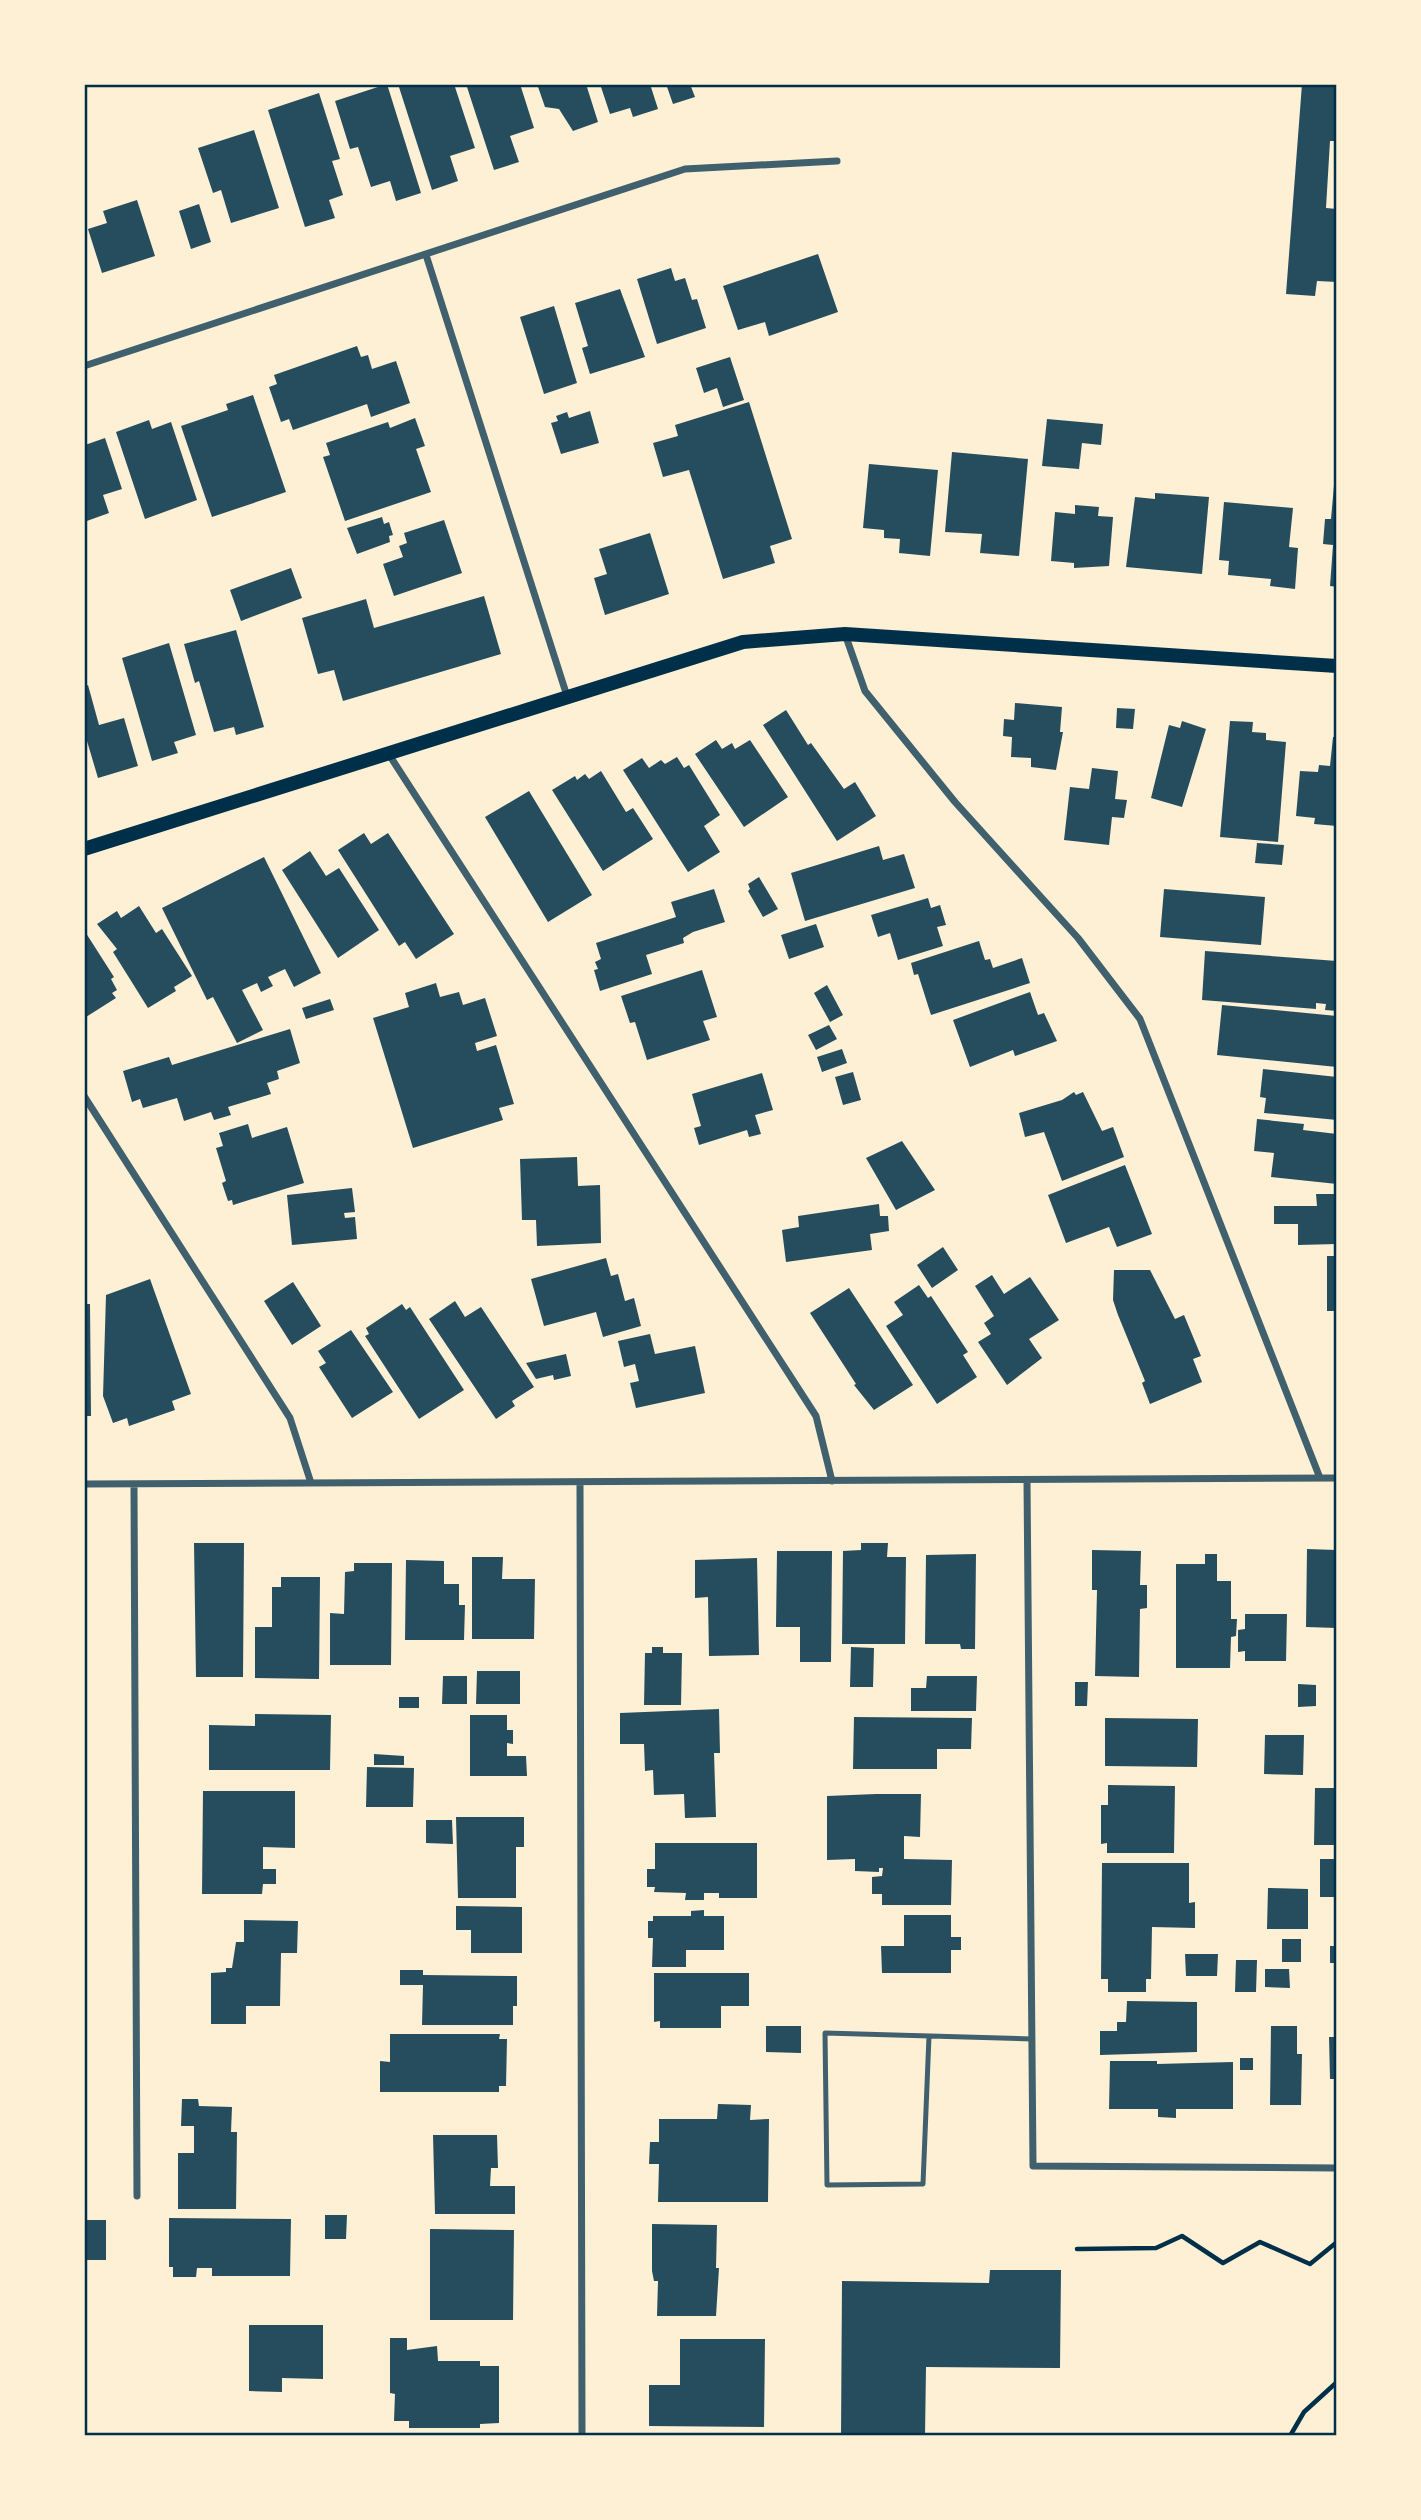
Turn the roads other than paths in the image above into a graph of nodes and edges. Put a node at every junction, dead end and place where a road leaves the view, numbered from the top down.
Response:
1 (837, 161) dead end
2 (426, 255) junction
3 (84, 366) edge
4 (845, 634) junction
5 (1337, 666) edge
6 (566, 696) junction
7 (388, 753) junction
8 (84, 849) edge
9 (84, 1096) edge
10 (1320, 1478) junction
11 (1337, 1478) edge
12 (832, 1481) junction
13 (1027, 1481) junction
14 (580, 1482) junction
15 (311, 1483) junction
16 (84, 1484) edge
17 (134, 1484) junction
18 (929, 2036) junction
19 (1032, 2039) junction
20 (1337, 2168) edge
21 (137, 2196) dead end
22 (582, 2436) edge

1 - 2 street
2 - 3 street
2 - 6 street
4 - 5 main road
4 - 6 main road
4 - 10 street
6 - 7 main road
7 - 8 main road
7 - 12 street
9 - 15 street
10 - 11 street
10 - 13 street
12 - 13 street
12 - 14 street
13 - 19 street
14 - 15 street
14 - 22 street
15 - 17 street
16 - 17 street
17 - 21 street
18 - 18 lane
18 - 19 lane
19 - 20 street

